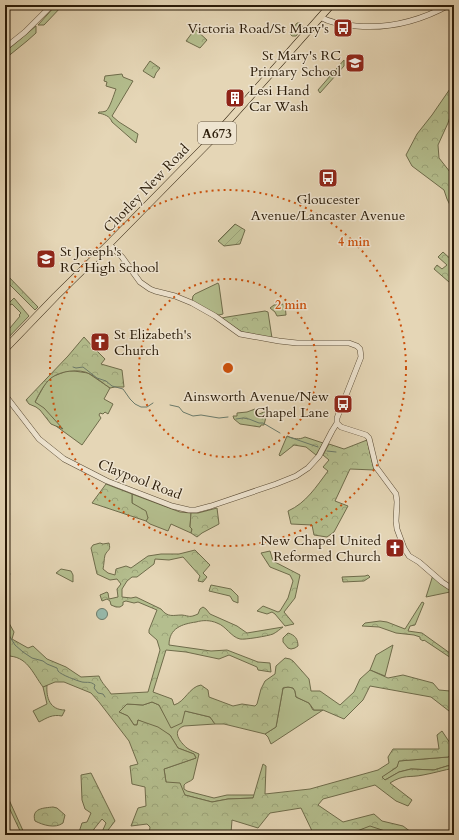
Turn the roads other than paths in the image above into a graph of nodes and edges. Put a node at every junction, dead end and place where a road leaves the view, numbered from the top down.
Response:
1 (52, 5) edge
2 (331, 5) edge
3 (449, 5) edge
4 (320, 17) junction
5 (5, 48) edge
6 (110, 244) junction
7 (5, 349) edge
8 (5, 395) edge
9 (337, 423) junction
10 (454, 590) edge

1 - 5 street
2 - 4 main road, Chorley New Road / A673
3 - 4 street
4 - 6 main road, Chorley New Road / A673
6 - 7 main road, Chorley New Road / A673
6 - 9 street, Claypool Road
8 - 9 street, Claypool Road
9 - 10 street

